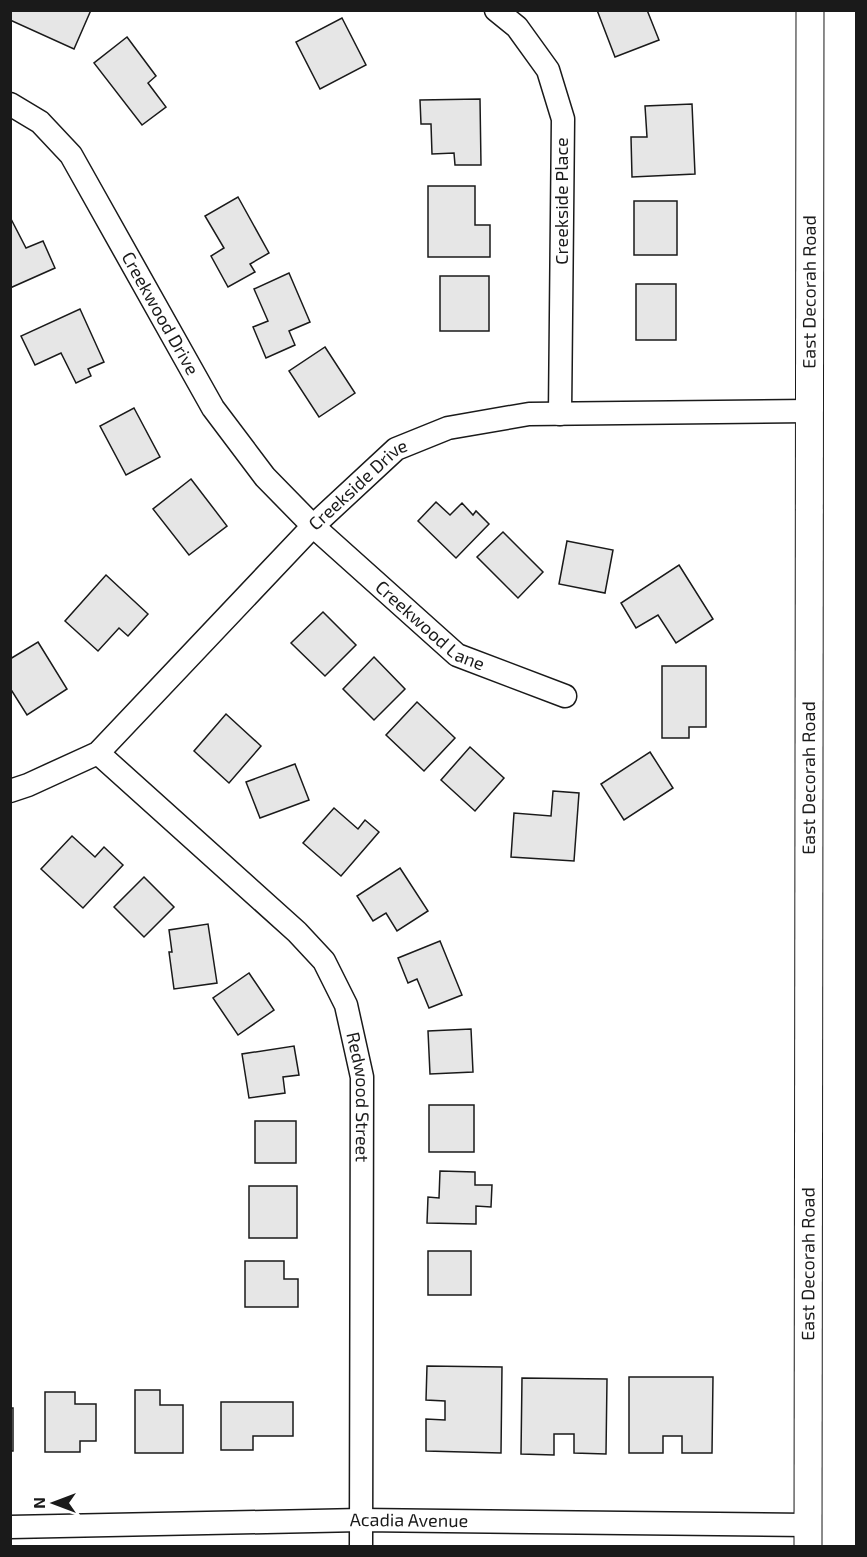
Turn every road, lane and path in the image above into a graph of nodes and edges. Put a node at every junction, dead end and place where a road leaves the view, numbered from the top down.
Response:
1 (496, 10) edge
2 (810, 10) edge
3 (10, 104) edge
4 (809, 411) junction
5 (560, 414) junction
6 (313, 526) junction
7 (565, 696) dead end
8 (98, 753) junction
9 (10, 791) edge
10 (361, 1520) junction
11 (10, 1527) edge
12 (808, 1536) edge
13 (361, 1546) edge

1 - 5 street, Creekside Place
2 - 4 street, East Decorah Road
3 - 6 street, Creekwood Drive
4 - 5 street, Creekside Drive
4 - 12 street, East Decorah Road
5 - 6 street, Creekside Drive
6 - 7 street, Creekwood Lane
6 - 8 street, Creekside Drive
8 - 9 street, Creekside Drive
8 - 10 street, Redwood Street
10 - 11 street, Acadia Avenue
10 - 12 street, Acadia Avenue
10 - 13 street, Redwood Street

